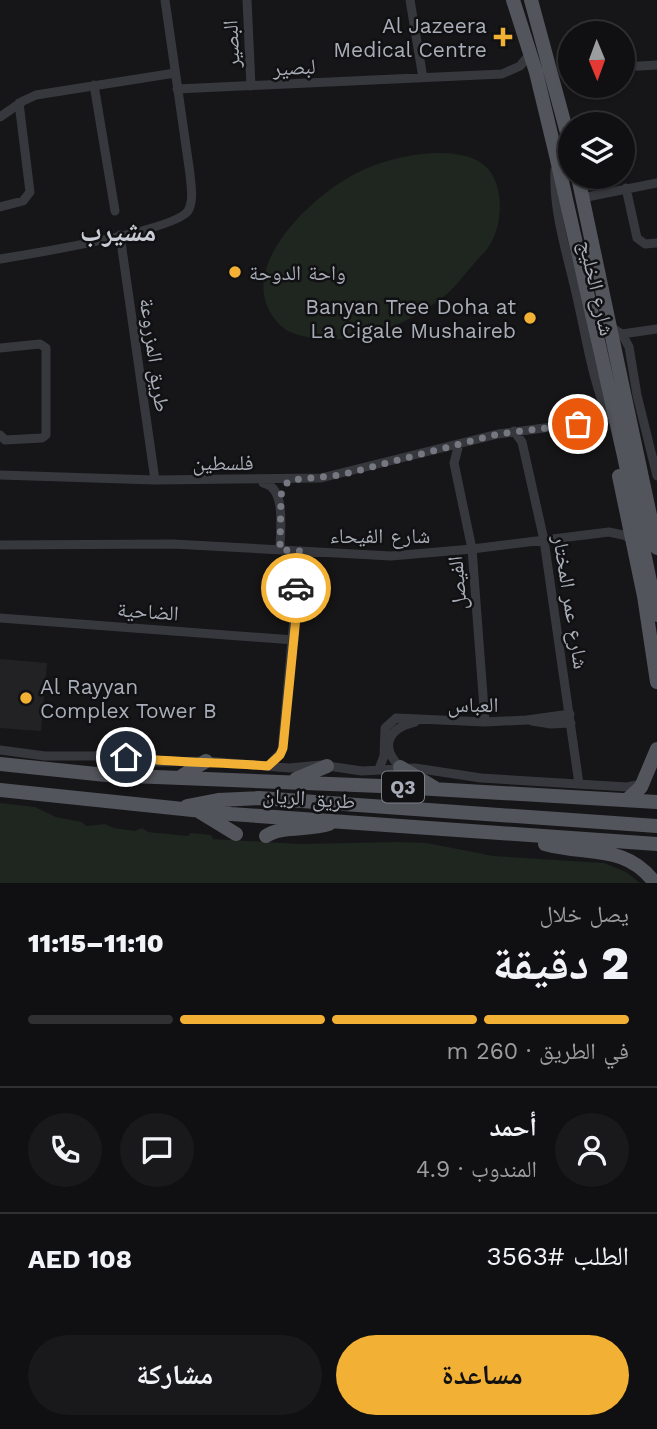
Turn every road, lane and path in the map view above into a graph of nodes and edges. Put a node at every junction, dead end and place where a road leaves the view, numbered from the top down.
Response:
1 (165, 0) edge
2 (247, 0) edge
3 (410, 0) edge
4 (513, 0) edge
5 (532, 1) edge
6 (530, 54) junction
7 (657, 65) edge
8 (635, 66) edge
9 (175, 73) junction
10 (423, 78) junction
11 (94, 85) junction
12 (251, 86) junction
13 (177, 89) junction
14 (19, 103) junction
15 (561, 112) edge
16 (0, 117) edge
17 (657, 183) edge
18 (635, 187) edge
19 (580, 189) edge
20 (622, 189) edge
21 (626, 189) edge
22 (582, 198) junction
23 (0, 207) edge
24 (115, 211) dead end
25 (120, 235) junction
26 (657, 243) edge
27 (0, 260) edge
28 (609, 326) junction
29 (654, 329) edge
30 (622, 334) junction
31 (629, 347) junction
32 (0, 348) edge
33 (612, 418) junction
34 (514, 431) junction
35 (0, 435) edge
36 (457, 445) junction
37 (641, 473) junction
38 (0, 475) edge
39 (657, 476) edge
40 (244, 479) junction
41 (155, 480) junction
42 (290, 480) junction
43 (279, 504) junction
44 (657, 511) edge
45 (544, 540) junction
46 (632, 540) junction
47 (0, 545) edge
48 (657, 548) edge
49 (472, 549) junction
50 (280, 550) junction
51 (305, 551) junction
52 (657, 615) edge
53 (0, 618) edge
54 (294, 640) junction
55 (657, 682) edge
56 (571, 719) junction
57 (420, 721) junction
58 (485, 722) junction
59 (657, 749) edge
60 (0, 750) edge
61 (282, 751) junction
62 (206, 761) junction
63 (0, 764) edge
64 (327, 765) junction
65 (268, 766) junction
66 (400, 767) junction
67 (294, 768) junction
68 (379, 769) junction
69 (0, 772) edge
70 (81, 773) junction
71 (178, 778) junction
72 (287, 782) junction
73 (644, 783) junction
74 (579, 784) junction
75 (436, 789) junction
76 (0, 790) edge
77 (628, 800) junction
78 (657, 802) edge
79 (176, 809) junction
80 (199, 811) junction
81 (338, 821) junction
82 (657, 826) edge
83 (236, 834) dead end
84 (266, 836) dead end
85 (524, 836) junction
86 (657, 844) edge
87 (655, 883) edge

1 - 9 street
2 - 12 street, البصير
3 - 10 street
4 - 6 main road, شارع الخليج
5 - 15 main road
6 - 10 street, لبصير
6 - 33 main road, شارع الخليج
7 - 8 street
9 - 11 street
9 - 13 street
10 - 12 street, لبصير
11 - 14 street
11 - 24 street
12 - 13 street, لبصير
13 - 25 street
14 - 16 street
14 - 23 street
17 - 18 street
19 - 22 main road, شارع الخليج
20 - 22 street
21 - 26 street
22 - 28 main road, شارع الخليج
25 - 27 street
25 - 41 street, طريق المزروعة
28 - 30 street, شارع الخليج
28 - 37 main road, شارع الخليج
29 - 30 street
29 - 31 street
30 - 31 street, شارع الخليج
31 - 39 street, شارع الخليج
32 - 35 street
33 - 34 street, فلسطين
33 - 46 main road, شارع الخليج
33 - 52 main road, شارع الخليج
34 - 36 street, فلسطين
34 - 45 street, شارع عمر المختار
36 - 42 street, فلسطين
36 - 49 street, الفيصل
37 - 44 main road, شارع الخليج
37 - 48 main road, شارع الخليج
38 - 41 street, فلسطين
40 - 41 street, فلسطين
40 - 42 street, فلسطين
40 - 43 street
42 - 43 street
43 - 50 street
45 - 46 street, شارع الفيحاء
45 - 49 street, شارع الفيحاء
45 - 56 street, شارع عمر المختار
46 - 55 main road, شارع الخليج
47 - 50 street, شارع الفيحاء
49 - 51 street, شارع الفيحاء
49 - 58 street, الفيصل
50 - 51 street, شارع الفيحاء
51 - 54 street
53 - 54 street, الضاحية
54 - 61 street
56 - 58 street, العباس
56 - 74 street, شارع عمر المختار
57 - 58 street, العباس
57 - 66 street, العباس
57 - 68 street, العباس
59 - 73 main road
60 - 62 street, طريق الريان
61 - 65 street
61 - 67 street
62 - 65 street, طريق الريان
62 - 71 main road
63 - 70 main road, طريق الريان / Q3
64 - 67 street, طريق الريان
64 - 68 street, طريق الريان
64 - 72 main road
65 - 67 street, طريق الريان
66 - 68 street, طريق الريان
66 - 74 street, طريق الريان
66 - 75 main road
69 - 70 main road
70 - 71 main road, طريق الريان / Q3
71 - 72 main road, طريق الريان / Q3
72 - 75 main road, طريق الريان / Q3
73 - 74 street, طريق الريان
73 - 77 main road
75 - 77 main road, طريق الريان / Q3
76 - 79 main road, طريق الريان / Q3
77 - 78 main road, طريق الريان / Q3
79 - 80 main road, طريق الريان / Q3
79 - 82 main road
80 - 81 main road, طريق الريان / Q3
80 - 83 main road
81 - 84 main road
81 - 85 main road, طريق الريان / Q3
85 - 86 main road, طريق الريان / Q3
85 - 87 main road

